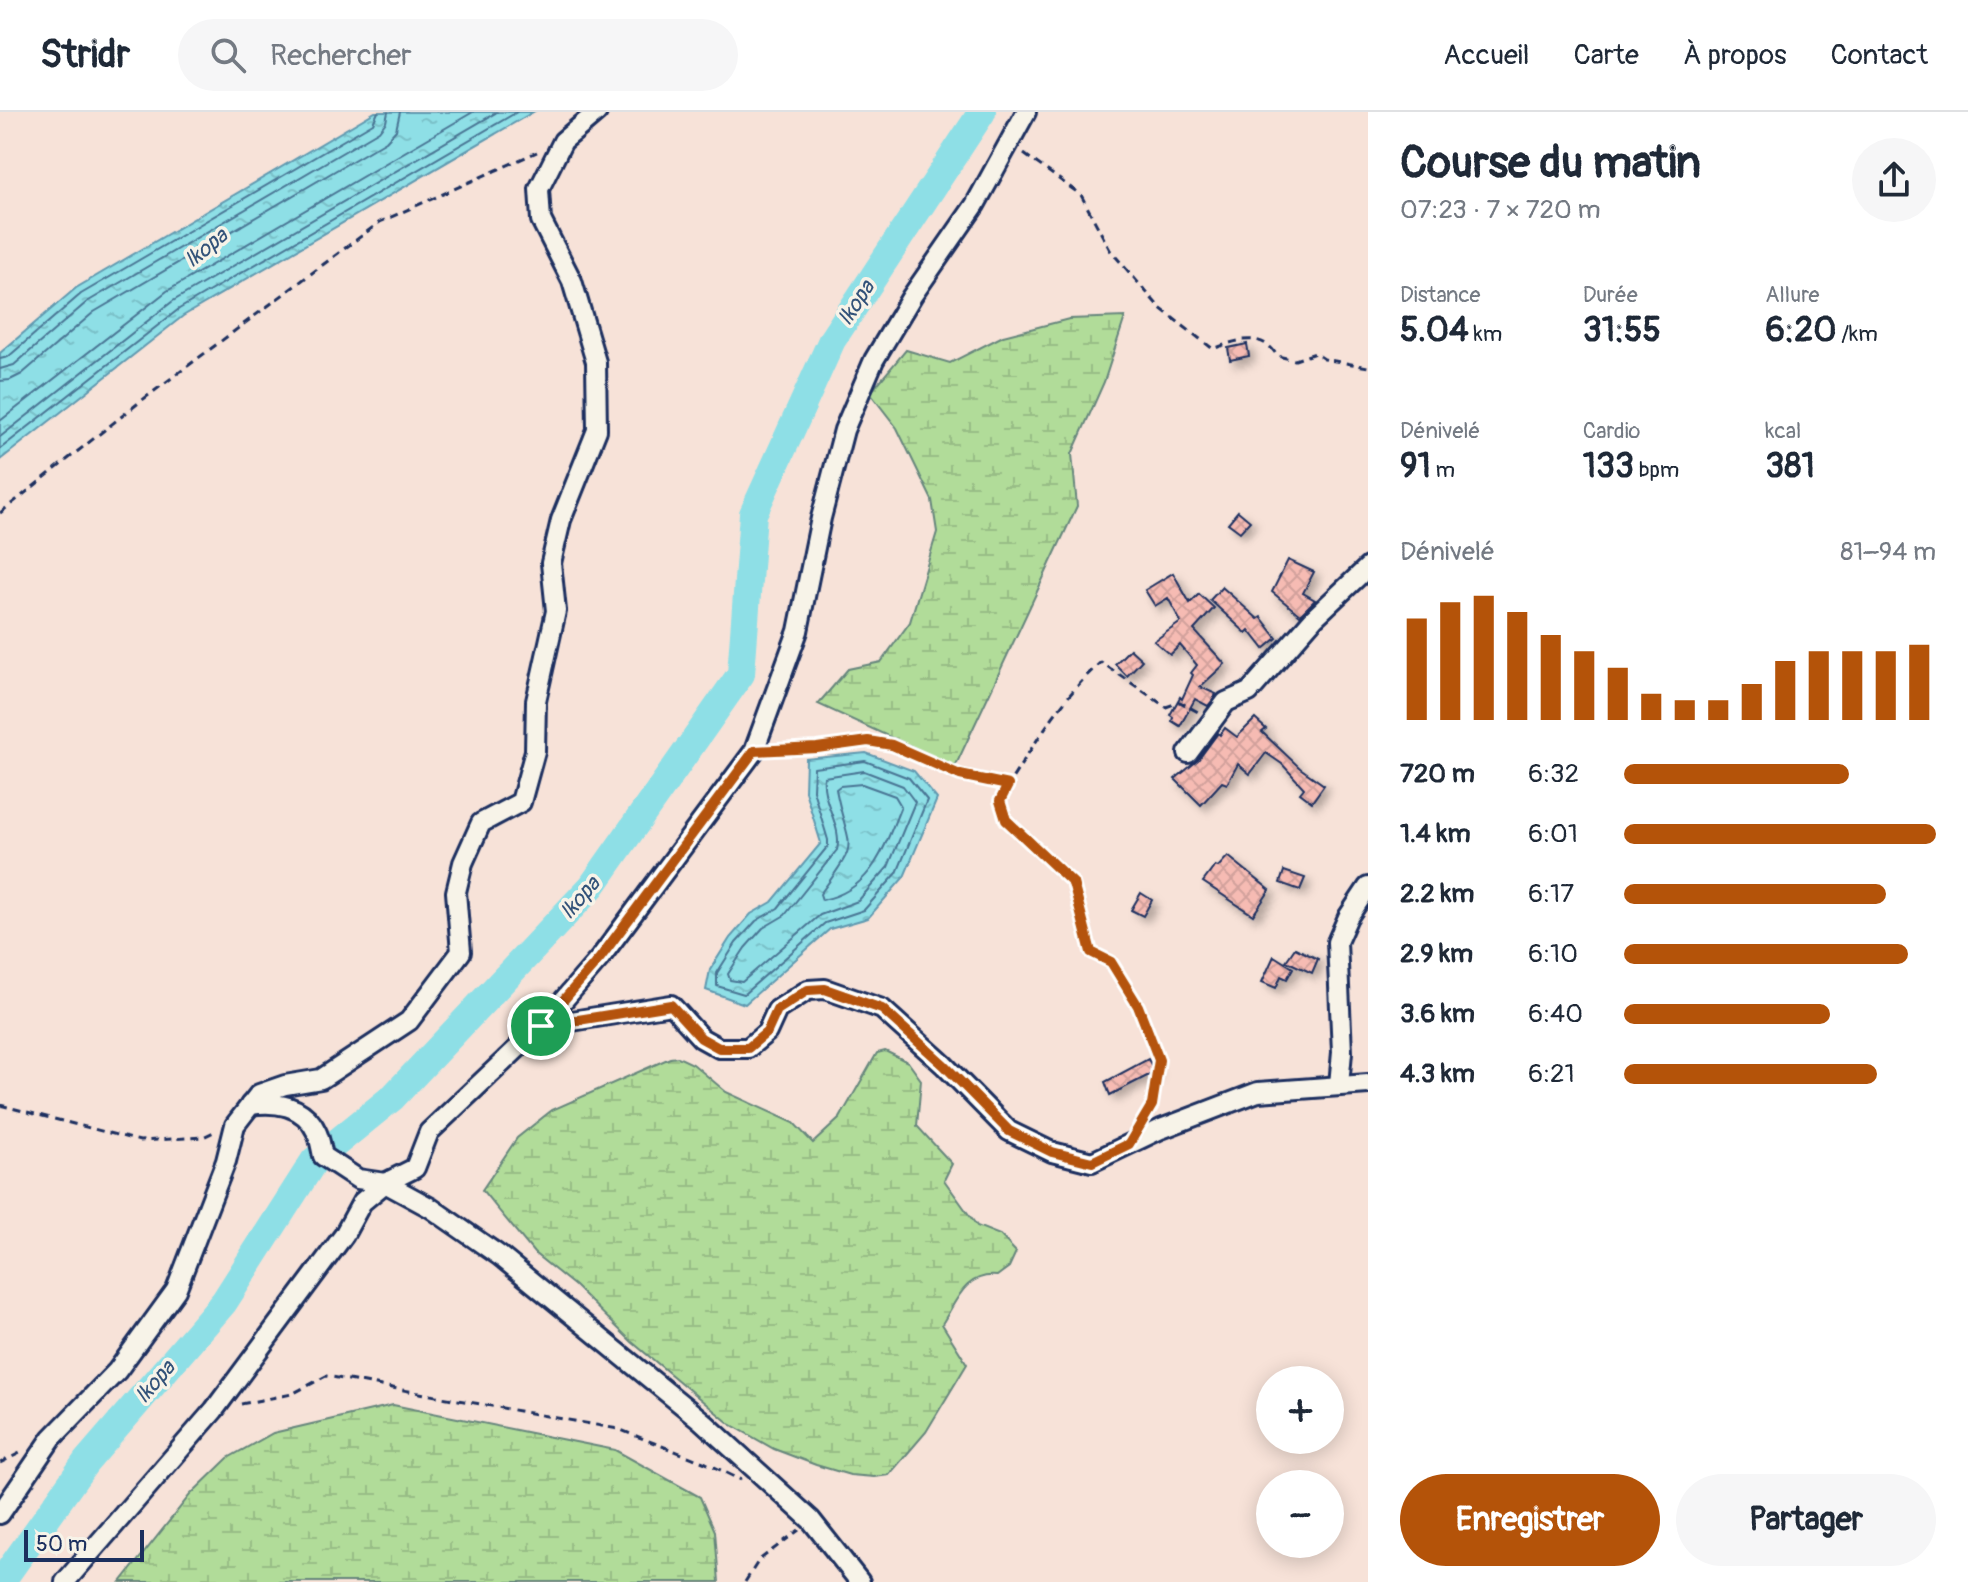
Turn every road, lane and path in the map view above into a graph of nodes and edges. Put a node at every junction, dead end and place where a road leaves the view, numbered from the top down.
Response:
1 (597, 112) edge
2 (1026, 112) edge
3 (563, 141) junction
4 (1008, 145) junction
5 (1368, 367) edge
6 (0, 513) edge
7 (1368, 567) edge
8 (1212, 721) junction
9 (754, 751) junction
10 (1188, 753) dead end
11 (1008, 785) junction
12 (1368, 887) edge
13 (541, 1026) junction
14 (303, 1082) junction
15 (1368, 1084) edge
16 (1339, 1085) junction
17 (0, 1105) edge
18 (250, 1105) junction
19 (298, 1110) junction
20 (1144, 1118) dead end
21 (235, 1125) junction
22 (385, 1183) junction
23 (214, 1410) junction
24 (742, 1481) dead end
25 (0, 1514) edge
26 (811, 1520) junction
27 (65, 1582) edge
28 (745, 1582) edge
29 (860, 1582) edge

1 - 3 street
2 - 4 street
3 - 6 path
3 - 14 street
4 - 5 path
4 - 9 street
7 - 8 street
8 - 10 street
8 - 11 path
9 - 11 path
9 - 13 street
11 - 20 path
12 - 16 street
13 - 16 street
13 - 22 street
14 - 18 street
14 - 19 street
15 - 16 street
17 - 21 path
18 - 19 street
18 - 21 street
19 - 22 street
21 - 25 street
22 - 23 street
22 - 26 street
23 - 24 path
23 - 27 street
26 - 28 path
26 - 29 street

